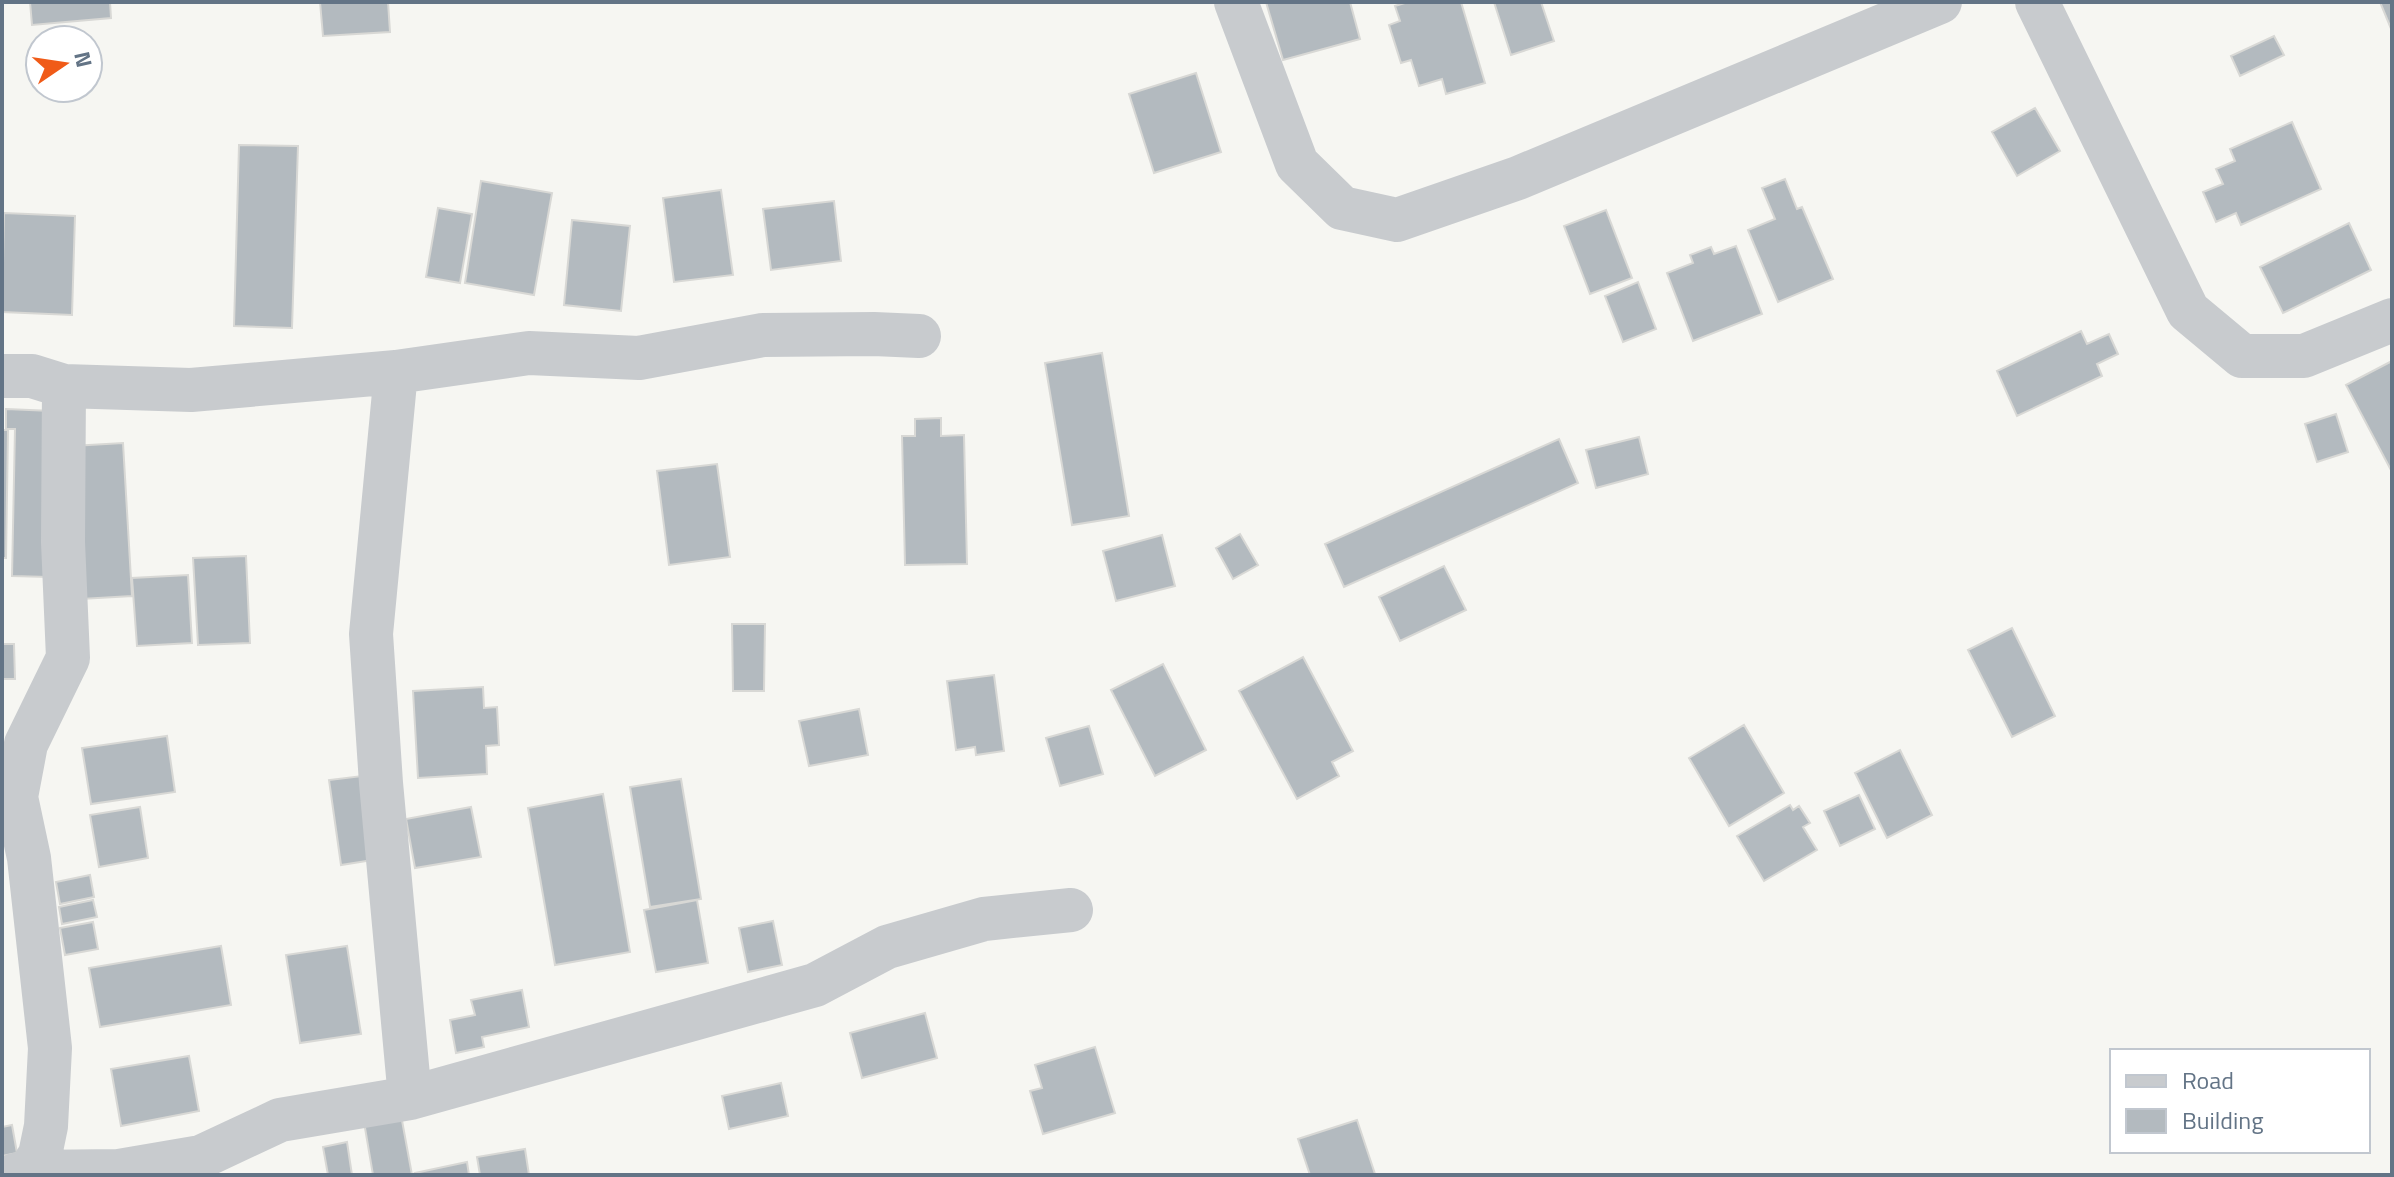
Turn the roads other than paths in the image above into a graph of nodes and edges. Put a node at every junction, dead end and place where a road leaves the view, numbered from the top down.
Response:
1 (1236, 2) edge
2 (1940, 2) edge
3 (2037, 2) edge
4 (2392, 320) edge
5 (919, 336) dead end
6 (396, 372) junction
7 (2, 376) edge
8 (64, 386) junction
9 (1071, 910) dead end
10 (410, 1098) junction
11 (22, 1173) edge

1 - 2 street
3 - 4 street
5 - 6 street
6 - 8 street
6 - 10 street
7 - 8 street
8 - 11 street
9 - 10 street
10 - 11 street

